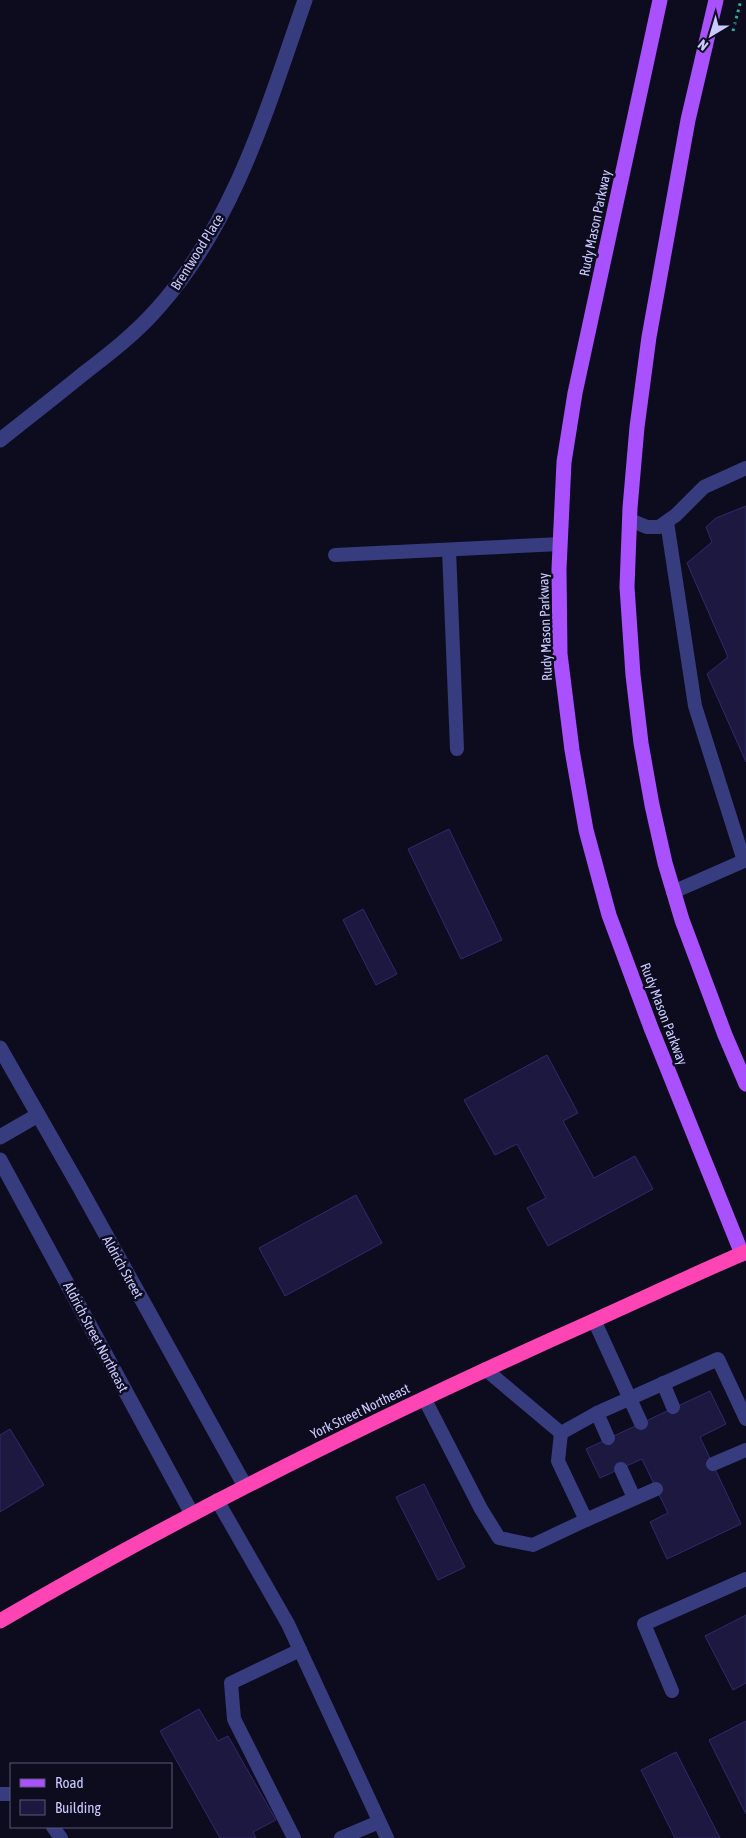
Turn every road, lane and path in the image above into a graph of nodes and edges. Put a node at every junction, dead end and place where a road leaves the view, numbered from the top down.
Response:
1 (305, 0) edge
2 (660, 0) edge
3 (716, 0) edge
4 (0, 440) edge
5 (746, 468) edge
6 (630, 520) junction
7 (667, 522) junction
8 (560, 544) junction
9 (449, 550) junction
10 (335, 555) dead end
11 (457, 749) dead end
12 (745, 860) edge
13 (673, 892) junction
14 (0, 1048) edge
15 (746, 1084) edge
16 (38, 1115) junction
17 (0, 1137) edge
18 (0, 1160) edge
19 (745, 1256) edge
20 (594, 1320) junction
21 (485, 1369) junction
22 (663, 1383) junction
23 (424, 1398) junction
24 (630, 1398) junction
25 (674, 1407) dead end
26 (597, 1413) junction
27 (746, 1419) edge
28 (641, 1423) dead end
29 (561, 1433) junction
30 (608, 1438) dead end
31 (746, 1450) edge
32 (713, 1464) dead end
33 (621, 1469) dead end
34 (245, 1486) junction
35 (656, 1489) dead end
36 (634, 1498) junction
37 (217, 1500) junction
38 (192, 1514) junction
39 (586, 1520) junction
40 (746, 1578) edge
41 (0, 1621) edge
42 (300, 1650) junction
43 (672, 1691) dead end
44 (380, 1822) junction
45 (294, 1838) edge
46 (341, 1838) edge
47 (387, 1838) edge

1 - 4 street, Brentwood Place
2 - 8 main road, Rudy Mason Parkway
3 - 6 main road
5 - 7 lane
6 - 7 lane
6 - 13 main road
7 - 12 lane
8 - 9 lane
8 - 19 main road, Rudy Mason Parkway
9 - 10 lane
9 - 11 lane
12 - 13 lane
13 - 15 main road
14 - 16 street, Aldrich Street
16 - 17 street
16 - 34 street, Aldrich Street
18 - 38 street, Aldrich Street Northeast
19 - 20 highway, York Street Northeast
20 - 21 highway, York Street Northeast
20 - 24 lane
21 - 23 highway, York Street Northeast
21 - 29 lane
22 - 24 lane
22 - 25 lane
22 - 27 lane
23 - 34 highway, York Street Northeast
23 - 39 lane
24 - 26 lane
24 - 28 lane
26 - 29 lane
26 - 30 lane
29 - 39 lane
31 - 32 lane
33 - 36 lane
34 - 37 highway, York Street Northeast
35 - 36 lane
36 - 39 lane
37 - 38 highway, York Street Northeast
37 - 42 lane
38 - 41 highway, York Street Northeast
40 - 43 lane
42 - 44 lane
42 - 45 lane
44 - 46 lane
44 - 47 lane

